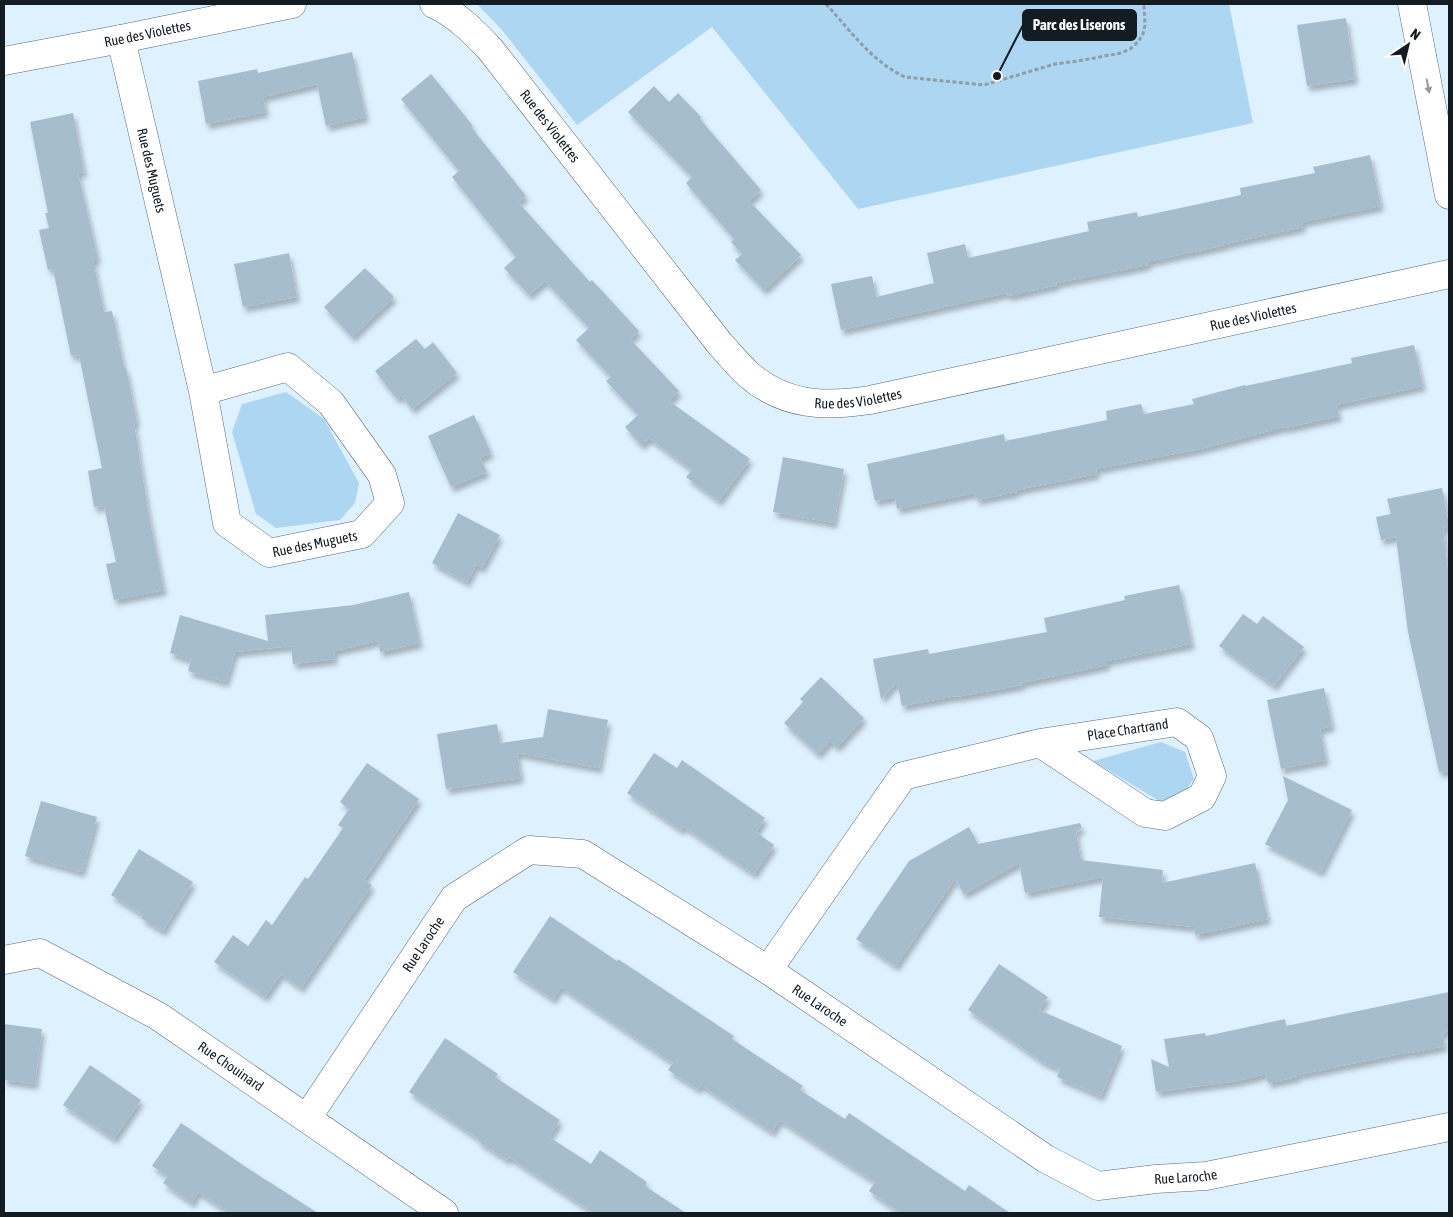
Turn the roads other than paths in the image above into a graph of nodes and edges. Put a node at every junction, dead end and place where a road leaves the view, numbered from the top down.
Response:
1 (292, 4) edge
2 (434, 4) edge
3 (1412, 4) edge
4 (121, 39) junction
5 (4, 60) edge
6 (1449, 195) edge
7 (1449, 274) edge
8 (202, 390) junction
9 (1040, 743) junction
10 (4, 960) edge
11 (768, 970) junction
12 (307, 1118) junction
13 (1449, 1127) edge
14 (444, 1213) edge

1 - 4 street, Rue des Violettes
2 - 7 street, Rue des Violettes
3 -> 6 street
4 - 5 street, Rue des Violettes
4 - 8 street, Rue des Muguets
8 - 8 street, Rue des Muguets
9 - 9 street, Place Chartrand
9 - 11 street, Place Chartrand
10 - 12 street, Rue Chouinard
11 - 12 street, Rue Laroche
11 - 13 street, Rue Laroche
12 - 14 street, Rue Chouinard

